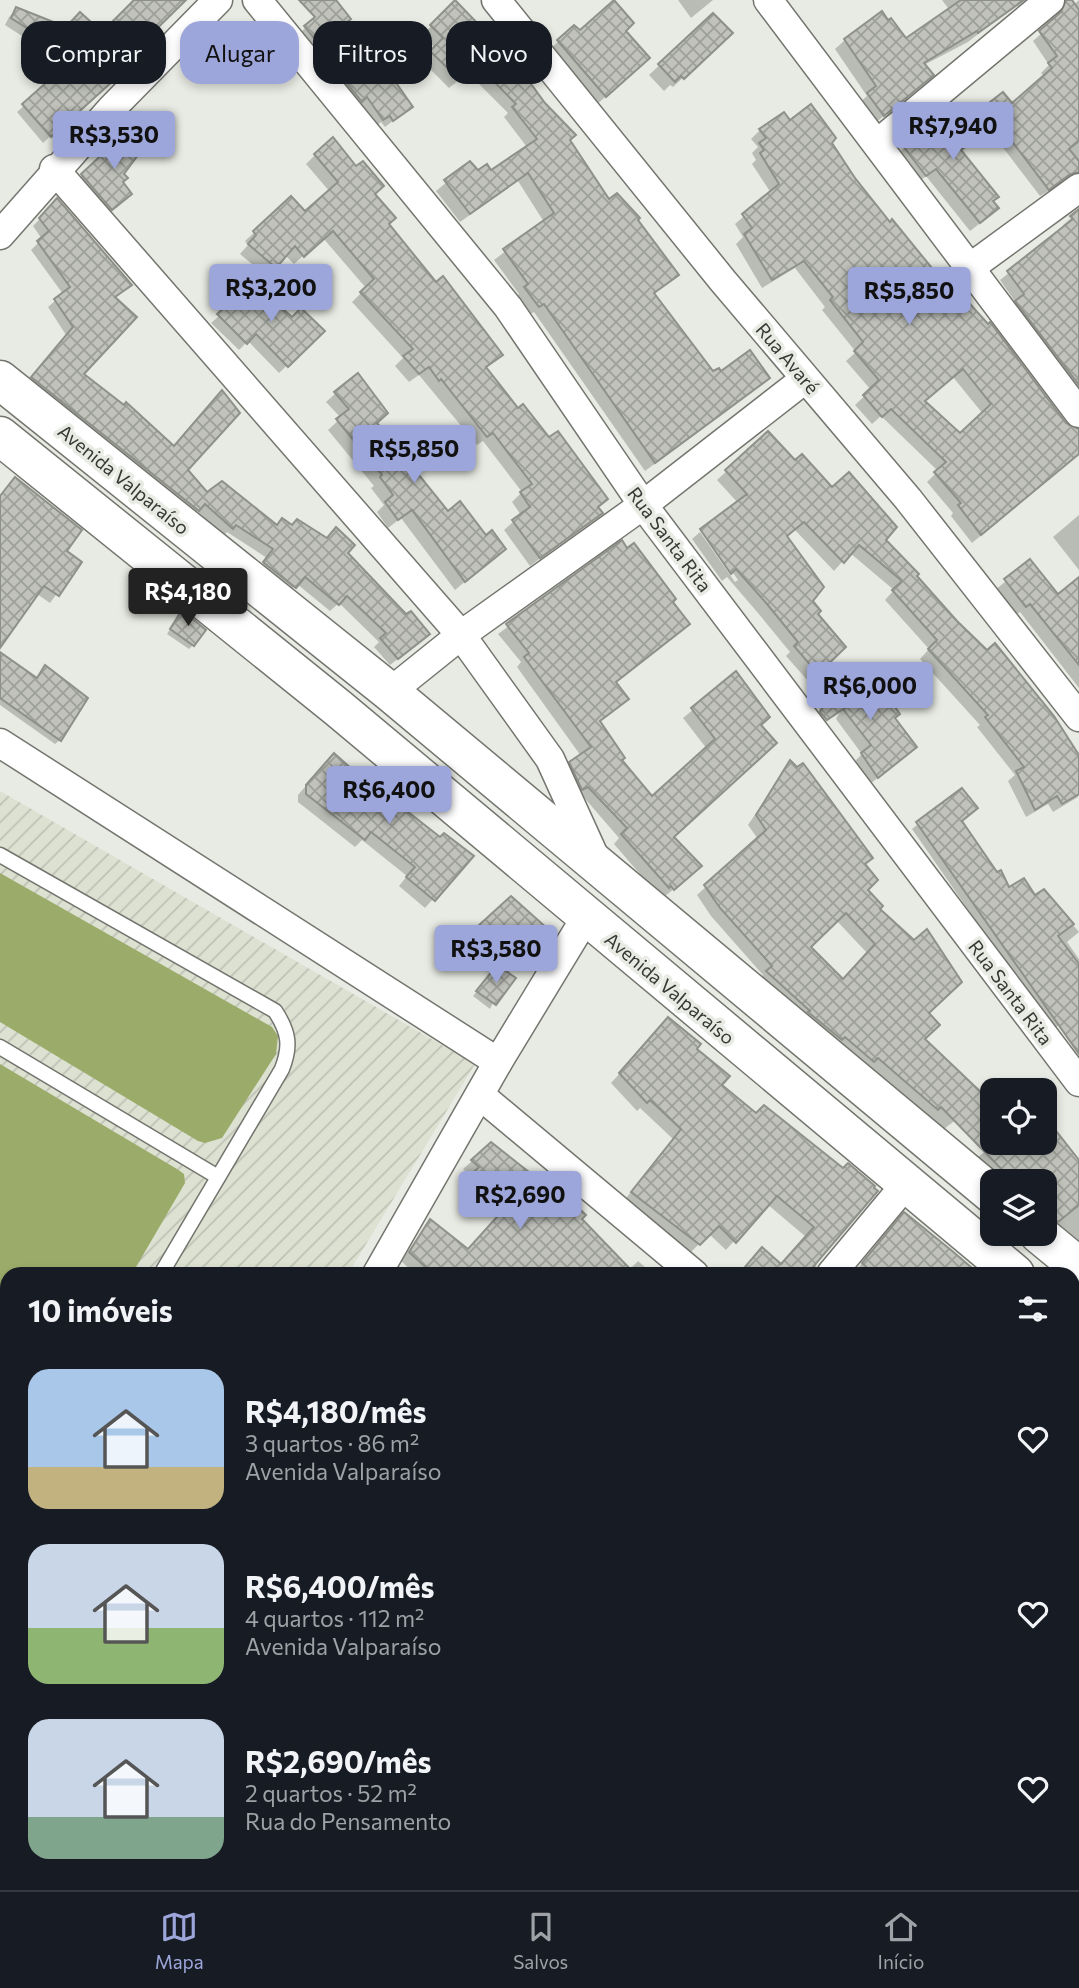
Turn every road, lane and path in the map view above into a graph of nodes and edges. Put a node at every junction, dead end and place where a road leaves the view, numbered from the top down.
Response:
1 (218, 0) edge
2 (257, 0) edge
3 (496, 0) edge
4 (768, 0) edge
5 (1050, 0) edge
6 (878, 143) junction
7 (54, 169) junction
8 (1079, 188) edge
9 (0, 235) edge
10 (971, 267) junction
11 (805, 379) junction
12 (0, 380) edge
13 (1079, 413) edge
14 (0, 436) edge
15 (643, 505) junction
16 (461, 635) junction
17 (390, 692) junction
18 (1079, 717) edge
19 (0, 743) edge
20 (0, 855) edge
21 (598, 863) junction
22 (586, 918) junction
23 (0, 1047) edge
24 (498, 1062) junction
25 (1079, 1082) edge
26 (871, 1091) junction
27 (481, 1097) junction
28 (840, 1129) junction
29 (218, 1177) junction
30 (906, 1184) junction
31 (980, 1184) edge
32 (1054, 1246) edge
33 (165, 1267) edge
34 (388, 1267) edge
35 (686, 1267) edge
36 (837, 1267) edge
37 (1007, 1267) edge
38 (1079, 1267) edge

1 - 7 street
2 - 15 street, Rua Santa Rita
3 - 11 street, Rua Avaré
4 - 6 street
5 - 6 street
6 - 10 street
7 - 9 street
7 - 16 street
8 - 10 street
10 - 13 street
11 - 15 street
11 - 18 street, Rua Avaré
12 - 17 main road, Avenida Valparaíso
14 - 22 main road, Avenida Valparaíso
15 - 16 street
15 - 25 street, Rua Santa Rita
16 - 17 street
16 - 21 street
17 - 21 main road, Avenida Valparaíso
19 - 24 street
20 - 29 lane
21 - 26 main road, Avenida Valparaíso
22 - 24 street
22 - 28 main road, Avenida Valparaíso
23 - 29 lane
24 - 27 street
26 - 28 main road
26 - 31 main road, Avenida Valparaíso
27 - 34 street
27 - 35 street
28 - 30 main road, Avenida Valparaíso
29 - 33 lane
30 - 36 street
30 - 37 main road, Avenida Valparaíso
32 - 38 main road

